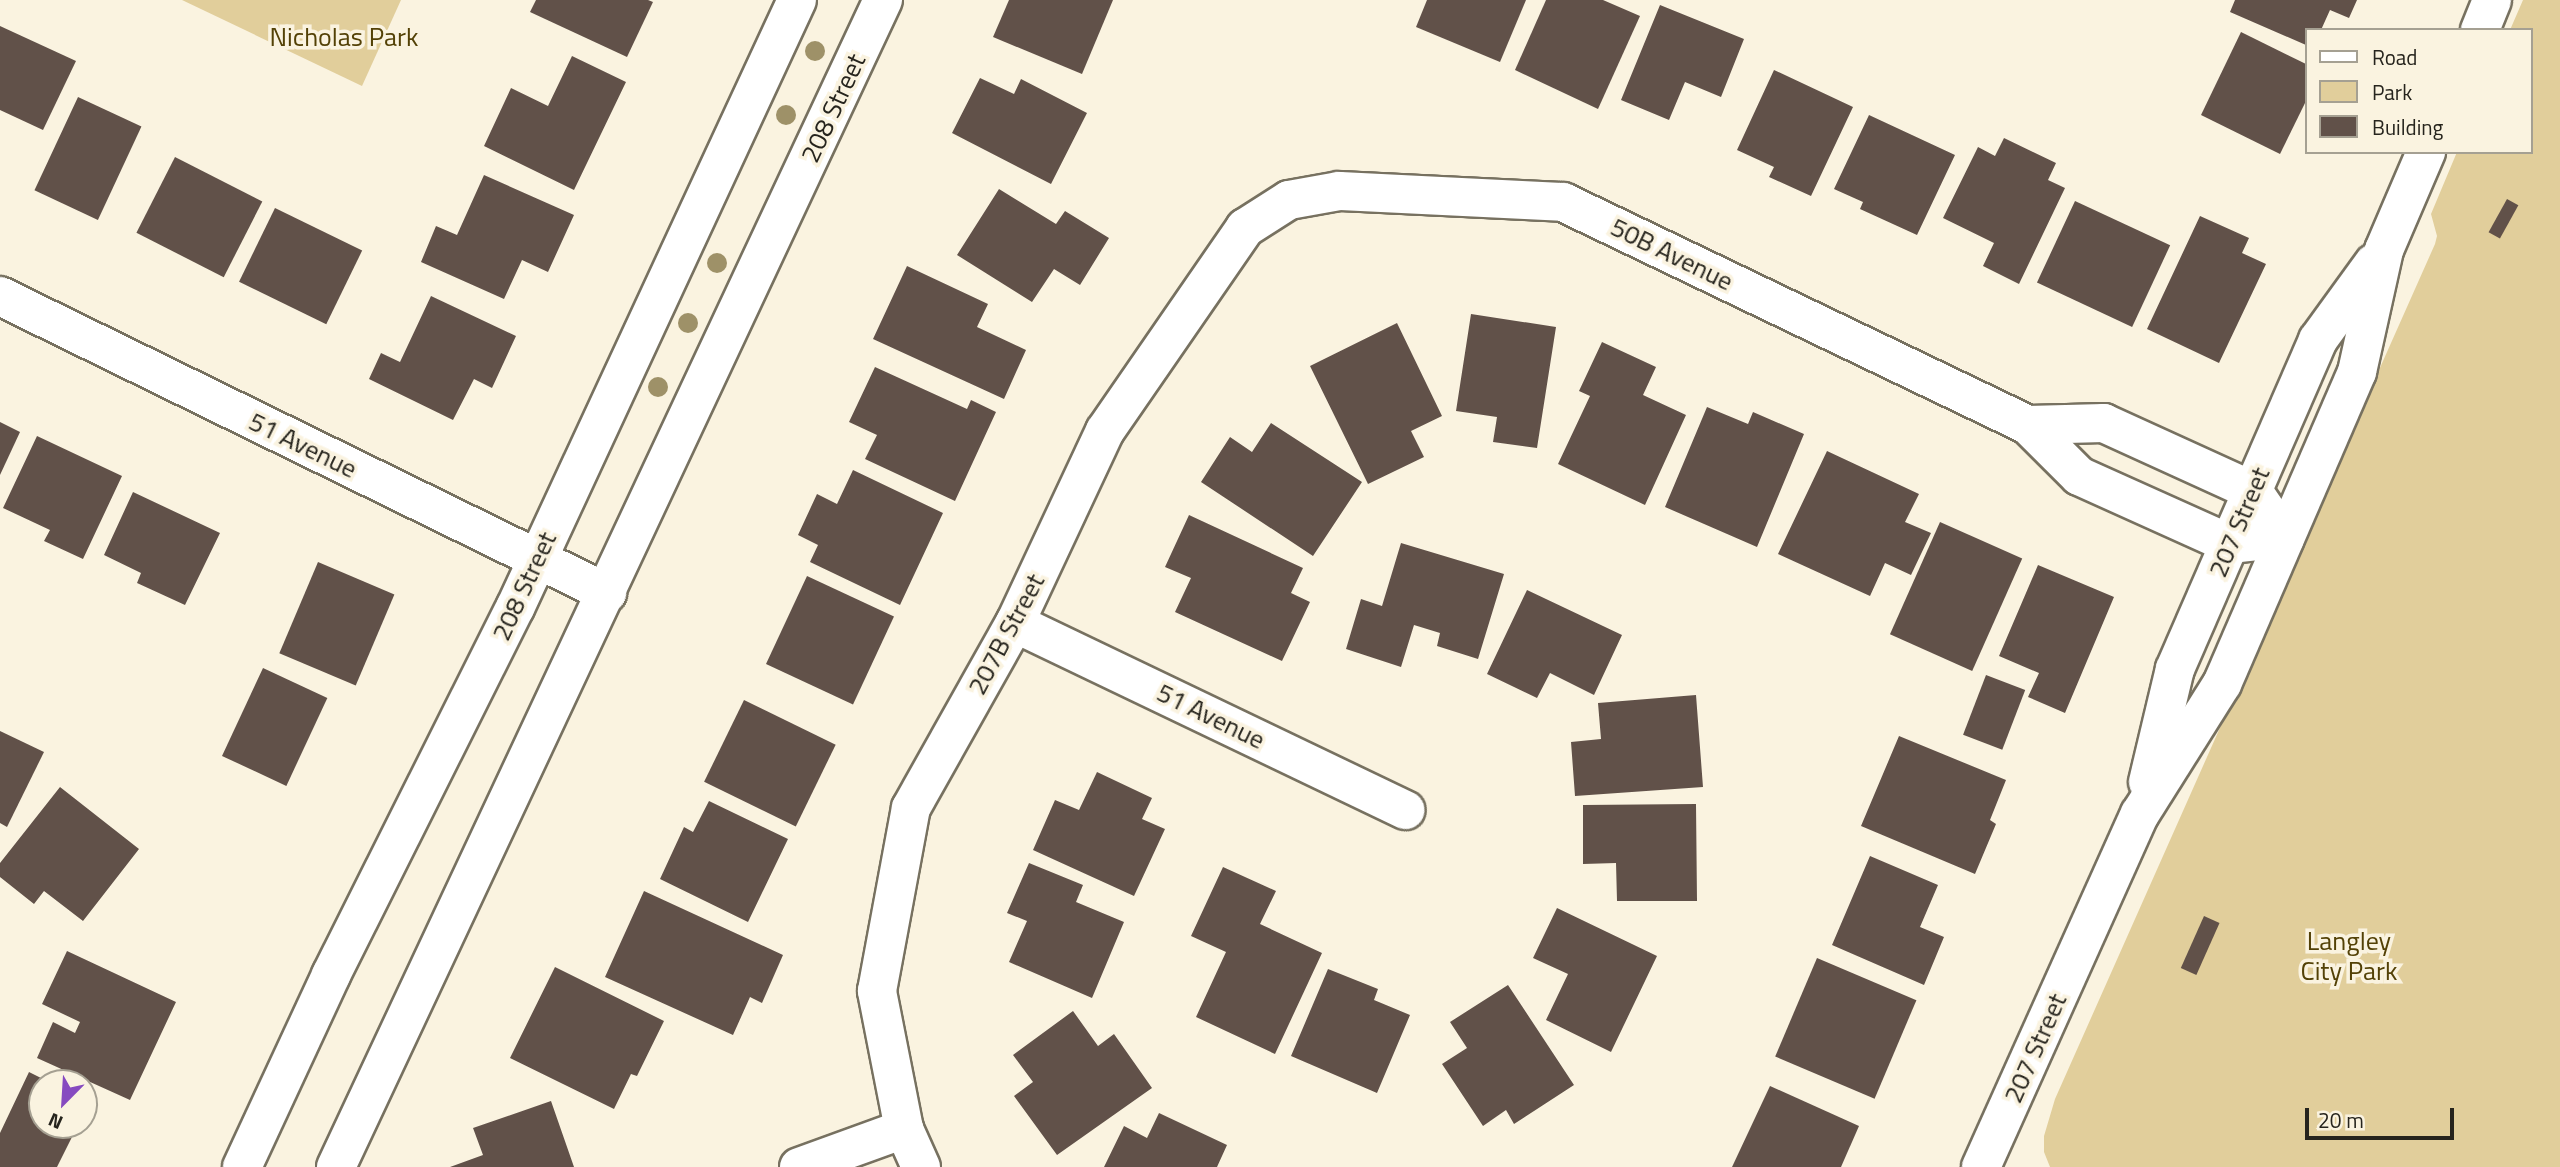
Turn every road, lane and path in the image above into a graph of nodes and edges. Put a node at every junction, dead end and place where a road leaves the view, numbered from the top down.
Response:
1 (797, 0) edge
2 (883, 0) edge
3 (2493, 0) edge
4 (2481, 28) edge
5 (2425, 154) edge
6 (1289, 200) joint
7 (2384, 250) junction
8 (0, 296) edge
9 (2028, 425) junction
10 (2253, 491) junction
11 (2285, 538) junction
12 (2230, 544) junction
13 (537, 559) junction
14 (607, 593) junction
15 (1015, 622) junction
16 (1406, 810) dead end
17 (2140, 814) junction
18 (904, 1129) junction
19 (242, 1167) edge
20 (336, 1167) edge
21 (799, 1167) edge
22 (921, 1167) edge
23 (1981, 1167) edge

1 - 13 street, 208 Street
2 - 14 street, 208 Street
3 - 4 street
5 - 7 street, 207 Street
6 - 9 street, 50B Avenue
6 - 15 street, 207B Street
7 - 10 street, 207 Street
7 - 11 street, 207 Street
8 - 13 street, 51 Avenue
9 - 10 street, 50B Avenue
9 - 12 street, 50B Avenue
10 - 11 street
10 - 12 street, 207 Street
11 - 12 street
11 - 17 street, 207 Street
12 - 17 street, 207 Street
13 - 14 street, 51 Avenue
13 - 19 street, 208 Street
14 - 20 street, 208 Street
15 - 16 street, 51 Avenue
15 - 18 street, 207B Street
17 - 23 street, 207 Street
18 - 21 street
18 - 22 street, 207B Street

